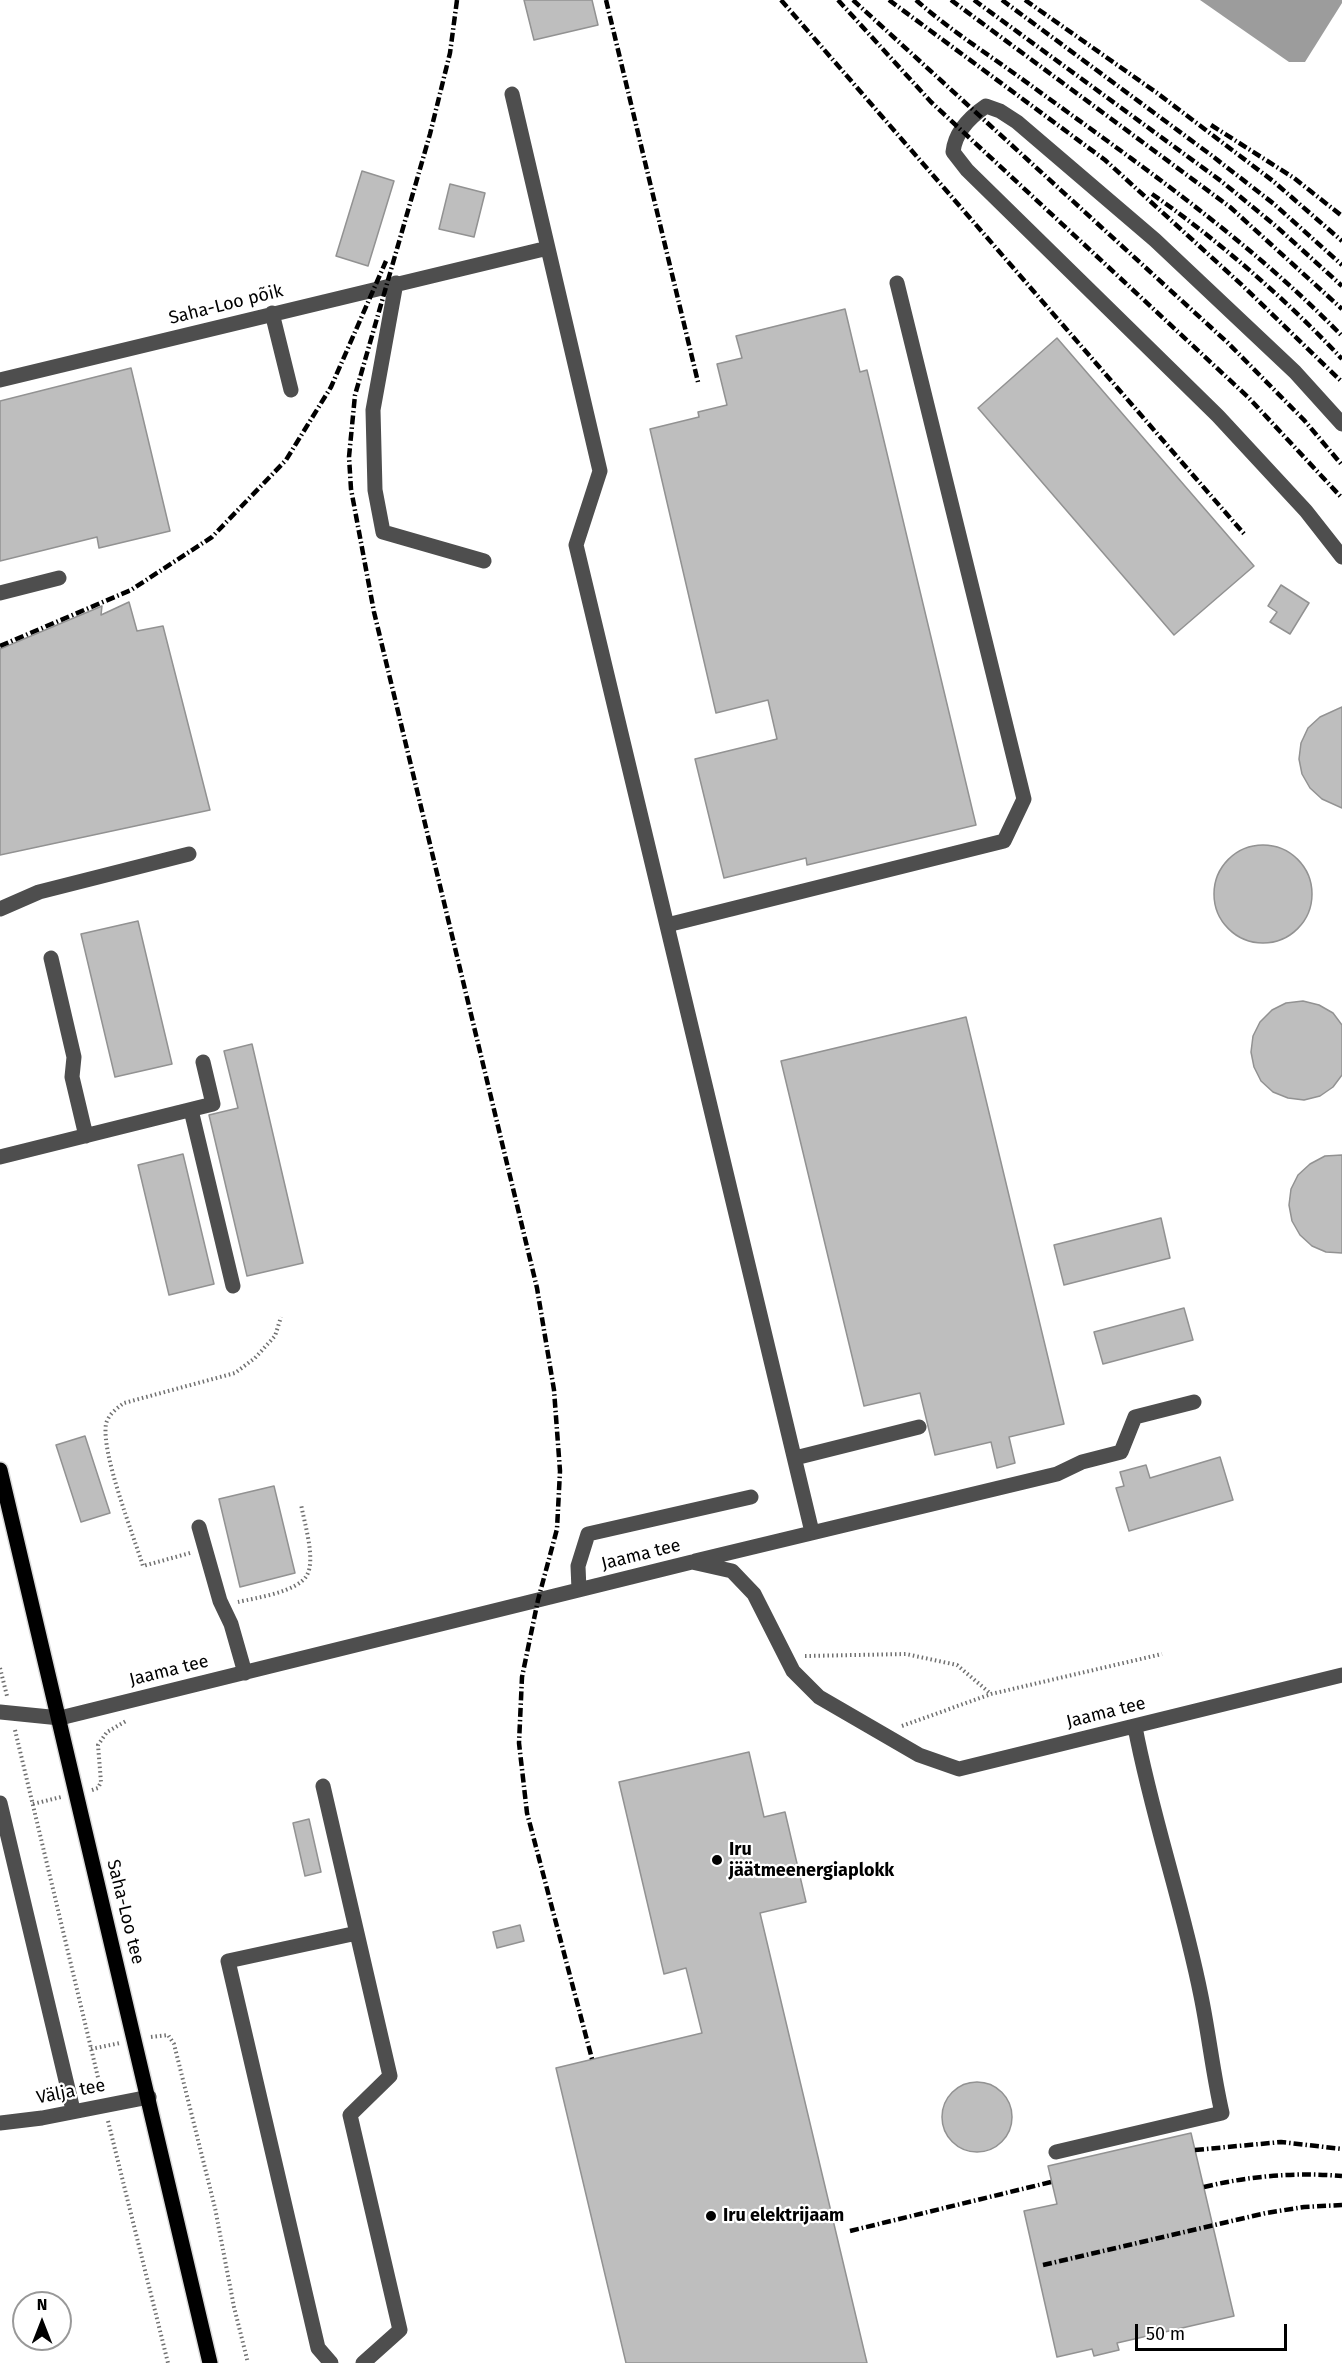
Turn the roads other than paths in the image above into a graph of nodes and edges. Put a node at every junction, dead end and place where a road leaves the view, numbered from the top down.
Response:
1 (512, 94) dead end
2 (548, 248) junction
3 (396, 283) junction
4 (897, 283) dead end
5 (272, 314) junction
6 (0, 380) edge
7 (291, 390) dead end
8 (1342, 424) edge
9 (1342, 557) edge
10 (484, 561) dead end
11 (59, 578) dead end
12 (0, 593) edge
13 (189, 854) dead end
14 (0, 909) edge
15 (667, 925) junction
16 (51, 958) dead end
17 (203, 1062) dead end
18 (191, 1110) junction
19 (86, 1136) junction
20 (0, 1157) edge
21 (233, 1286) dead end
22 (1194, 1402) dead end
23 (919, 1427) dead end
24 (795, 1458) junction
25 (0, 1470) edge
26 (751, 1497) dead end
27 (199, 1527) dead end
28 (812, 1532) junction
29 (693, 1562) junction
30 (579, 1590) junction
31 (245, 1673) junction
32 (1342, 1675) edge
33 (6, 1713) edge
34 (60, 1718) junction
35 (1134, 1726) junction
36 (323, 1786) dead end
37 (0, 1803) edge
38 (357, 1934) junction
39 (149, 2097) junction
40 (73, 2110) junction
41 (0, 2123) edge
42 (1056, 2152) dead end
43 (210, 2363) edge
44 (331, 2363) edge
45 (363, 2363) edge

1 - 2 street
2 - 3 street, Saha-Loo põik
2 - 15 street
3 - 5 street, Saha-Loo põik
3 - 10 street
4 - 15 street
5 - 6 street, Saha-Loo põik
5 - 7 street
8 - 9 street
11 - 12 street
13 - 14 street
15 - 24 street
16 - 19 street
17 - 18 street
18 - 19 street
18 - 21 street
19 - 20 street
22 - 28 street
23 - 24 street
24 - 28 street
25 - 34 main road, Saha-Loo tee
26 - 30 street
27 - 31 street
28 - 29 street
29 - 30 street, Jaama tee
29 - 35 street, Jaama tee
30 - 31 street, Jaama tee
31 - 34 street, Jaama tee
32 - 35 street, Jaama tee
33 - 34 street, Jaama tee
34 - 39 main road, Saha-Loo tee
35 - 42 street
36 - 38 street
37 - 40 street
38 - 44 street
38 - 45 street
39 - 40 street, Välja tee
39 - 43 main road, Saha-Loo tee
40 - 41 street, Välja tee

